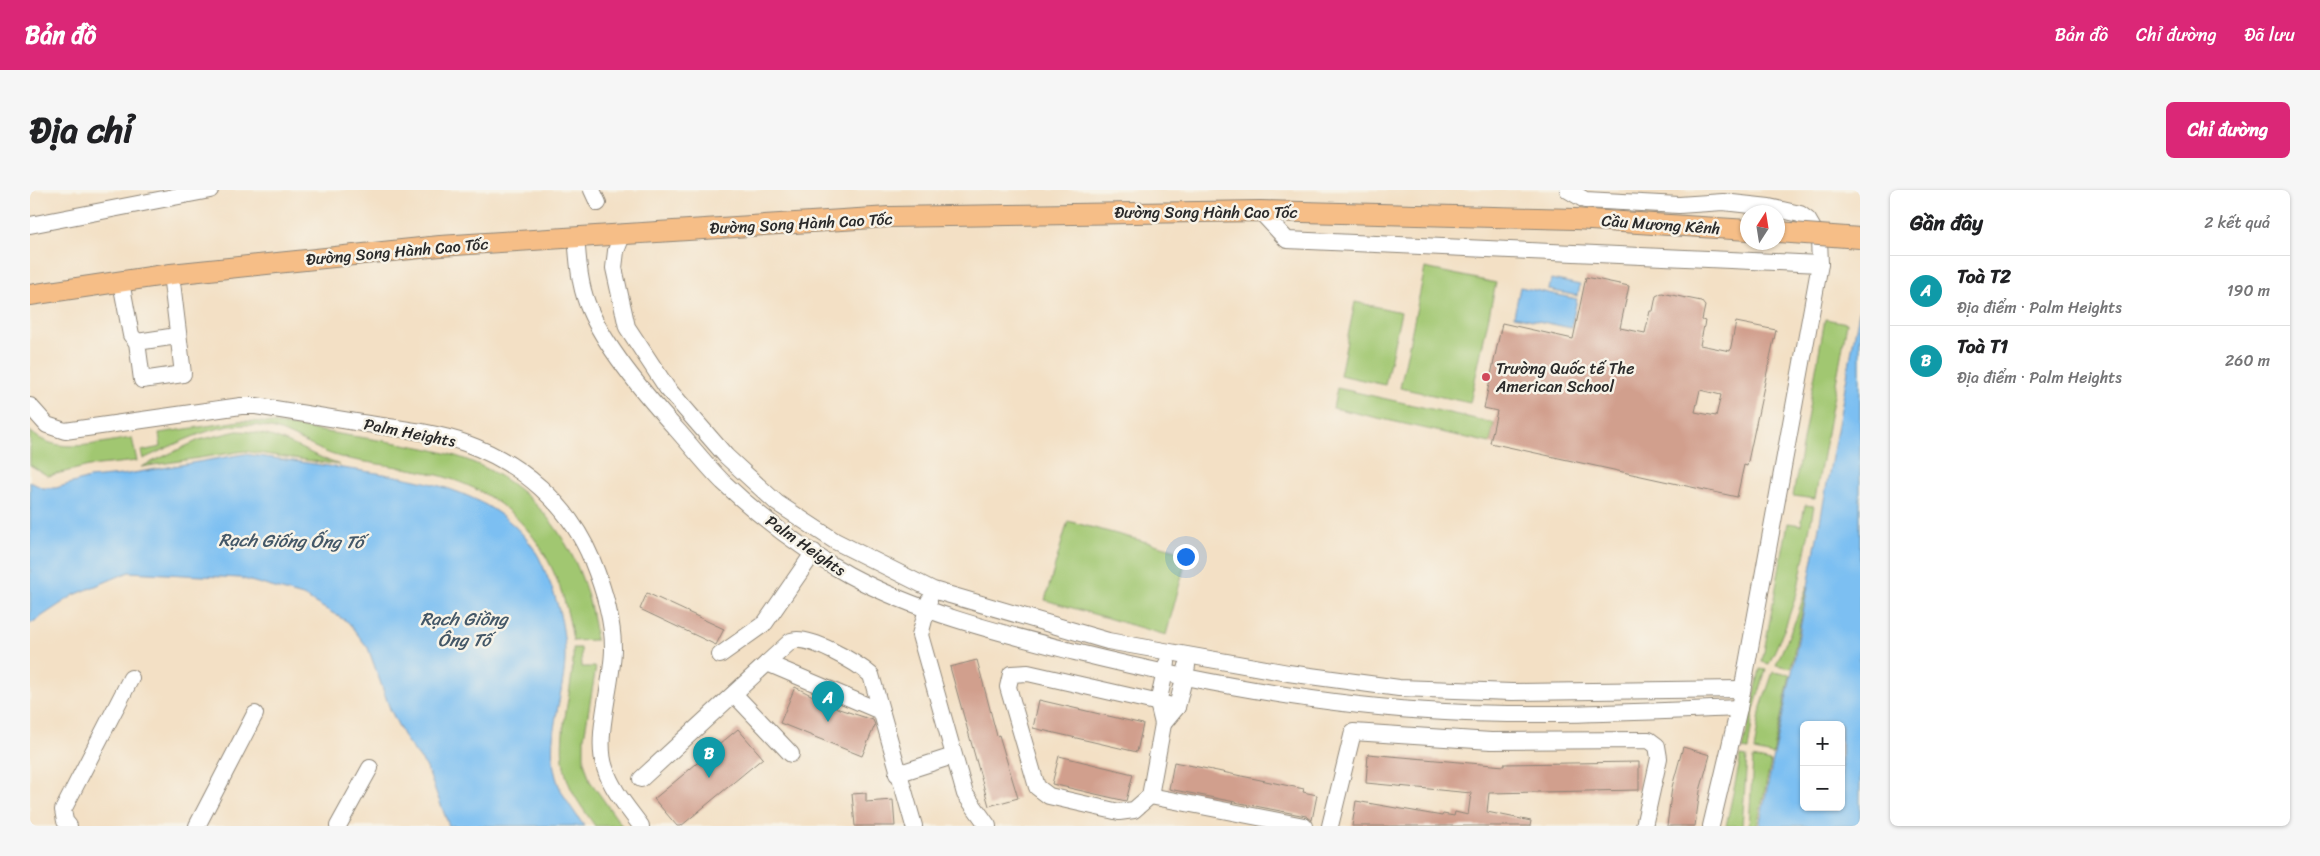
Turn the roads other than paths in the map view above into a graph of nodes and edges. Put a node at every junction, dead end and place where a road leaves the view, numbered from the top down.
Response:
1 (210, 190) edge
2 (1568, 190) edge
3 (1260, 211) junction
4 (1575, 219) joint
5 (30, 224) edge
6 (1740, 229) edge
7 (623, 233) junction
8 (1785, 233) edge
9 (576, 236) junction
10 (1860, 238) edge
11 (1820, 264) junction
12 (171, 274) junction
13 (121, 282) junction
14 (30, 295) edge
15 (177, 336) junction
16 (137, 342) junction
17 (30, 406) edge
18 (814, 552) junction
19 (933, 590) junction
20 (925, 610) junction
21 (1170, 653) junction
22 (720, 655) dead end
23 (1189, 657) junction
24 (767, 663) junction
25 (1165, 672) junction
26 (1184, 676) junction
27 (132, 678) dead end
28 (1742, 689) junction
29 (734, 694) junction
30 (1158, 703) junction
31 (1177, 707) junction
32 (1739, 708) junction
33 (880, 711) junction
34 (255, 714) dead end
35 (1163, 724) junction
36 (791, 754) dead end
37 (953, 756) junction
38 (370, 768) dead end
39 (897, 774) junction
40 (641, 779) dead end
41 (1150, 796) junction
42 (70, 826) edge
43 (198, 826) edge
44 (338, 826) edge
45 (640, 826) edge
46 (914, 826) edge
47 (988, 826) edge
48 (1304, 826) edge
49 (1330, 826) edge
50 (1644, 826) edge
51 (1711, 826) edge

1 - 5 street
2 - 11 street
3 - 4 main road, Đường Song Hành Cao Tốc
3 - 7 main road, Đường Song Hành Cao Tốc
3 - 11 street
4 - 6 main road, Cầu Mương Kênh
7 - 9 main road, Đường Song Hành Cao Tốc
7 - 19 street, Palm Heights
8 - 10 main road, bridge
9 - 12 main road, Đường Song Hành Cao Tốc
9 - 18 street, Palm Heights
11 - 28 street
12 - 13 main road, Đường Song Hành Cao Tốc
12 - 15 street
13 - 14 main road, Đường Song Hành Cao Tốc
13 - 16 street
15 - 16 street
15 - 16 street
17 - 45 street, Palm Heights
18 - 20 street, Palm Heights
18 - 22 street
19 - 20 street
19 - 21 street, Palm Heights
20 - 25 street, Palm Heights
20 - 37 street
21 - 23 street, Palm Heights
21 - 25 street
23 - 26 street
23 - 28 street, Palm Heights
24 - 29 street
24 - 33 street
24 - 33 street
25 - 26 street, Palm Heights
25 - 30 street
26 - 31 street
26 - 32 street, Palm Heights
27 - 42 street
28 - 32 street
29 - 36 street
29 - 40 street
30 - 31 street
30 - 35 street
30 - 41 street
31 - 35 street
32 - 51 street
33 - 39 street
34 - 43 street
35 - 41 street
37 - 39 street
37 - 47 street
38 - 44 street
39 - 46 street
41 - 48 street
49 - 50 street

